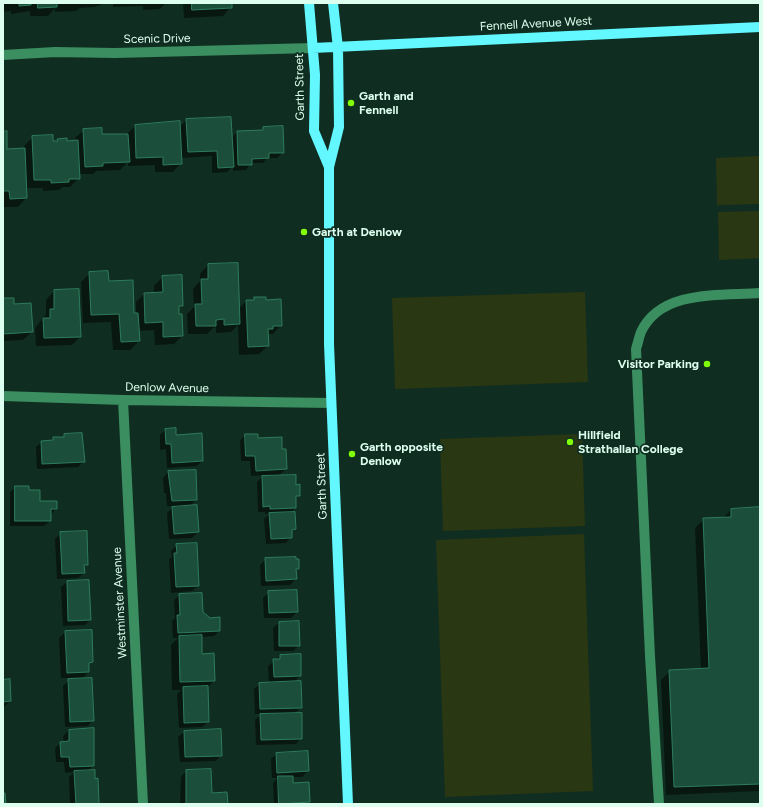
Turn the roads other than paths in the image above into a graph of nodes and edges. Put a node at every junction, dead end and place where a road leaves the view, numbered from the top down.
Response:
1 (309, 3) edge
2 (333, 3) edge
3 (760, 27) edge
4 (313, 48) junction
5 (338, 48) junction
6 (3, 55) edge
7 (329, 167) junction
8 (760, 293) edge
9 (3, 396) edge
10 (123, 400) junction
11 (331, 403) junction
12 (143, 804) edge
13 (348, 804) edge
14 (659, 804) edge

1 - 4 main road, Garth Street
2 - 5 main road, Garth Street
3 - 5 main road, Fennell Avenue West
4 - 5 main road, Fennell Avenue West
4 - 6 street, Scenic Drive
4 - 7 main road, Garth Street
5 - 7 main road, Garth Street
7 - 11 main road, Garth Street
8 - 14 street
9 - 10 street, Denlow Avenue
10 - 11 street, Denlow Avenue
10 - 12 street, Westminster Avenue
11 - 13 main road, Garth Street

